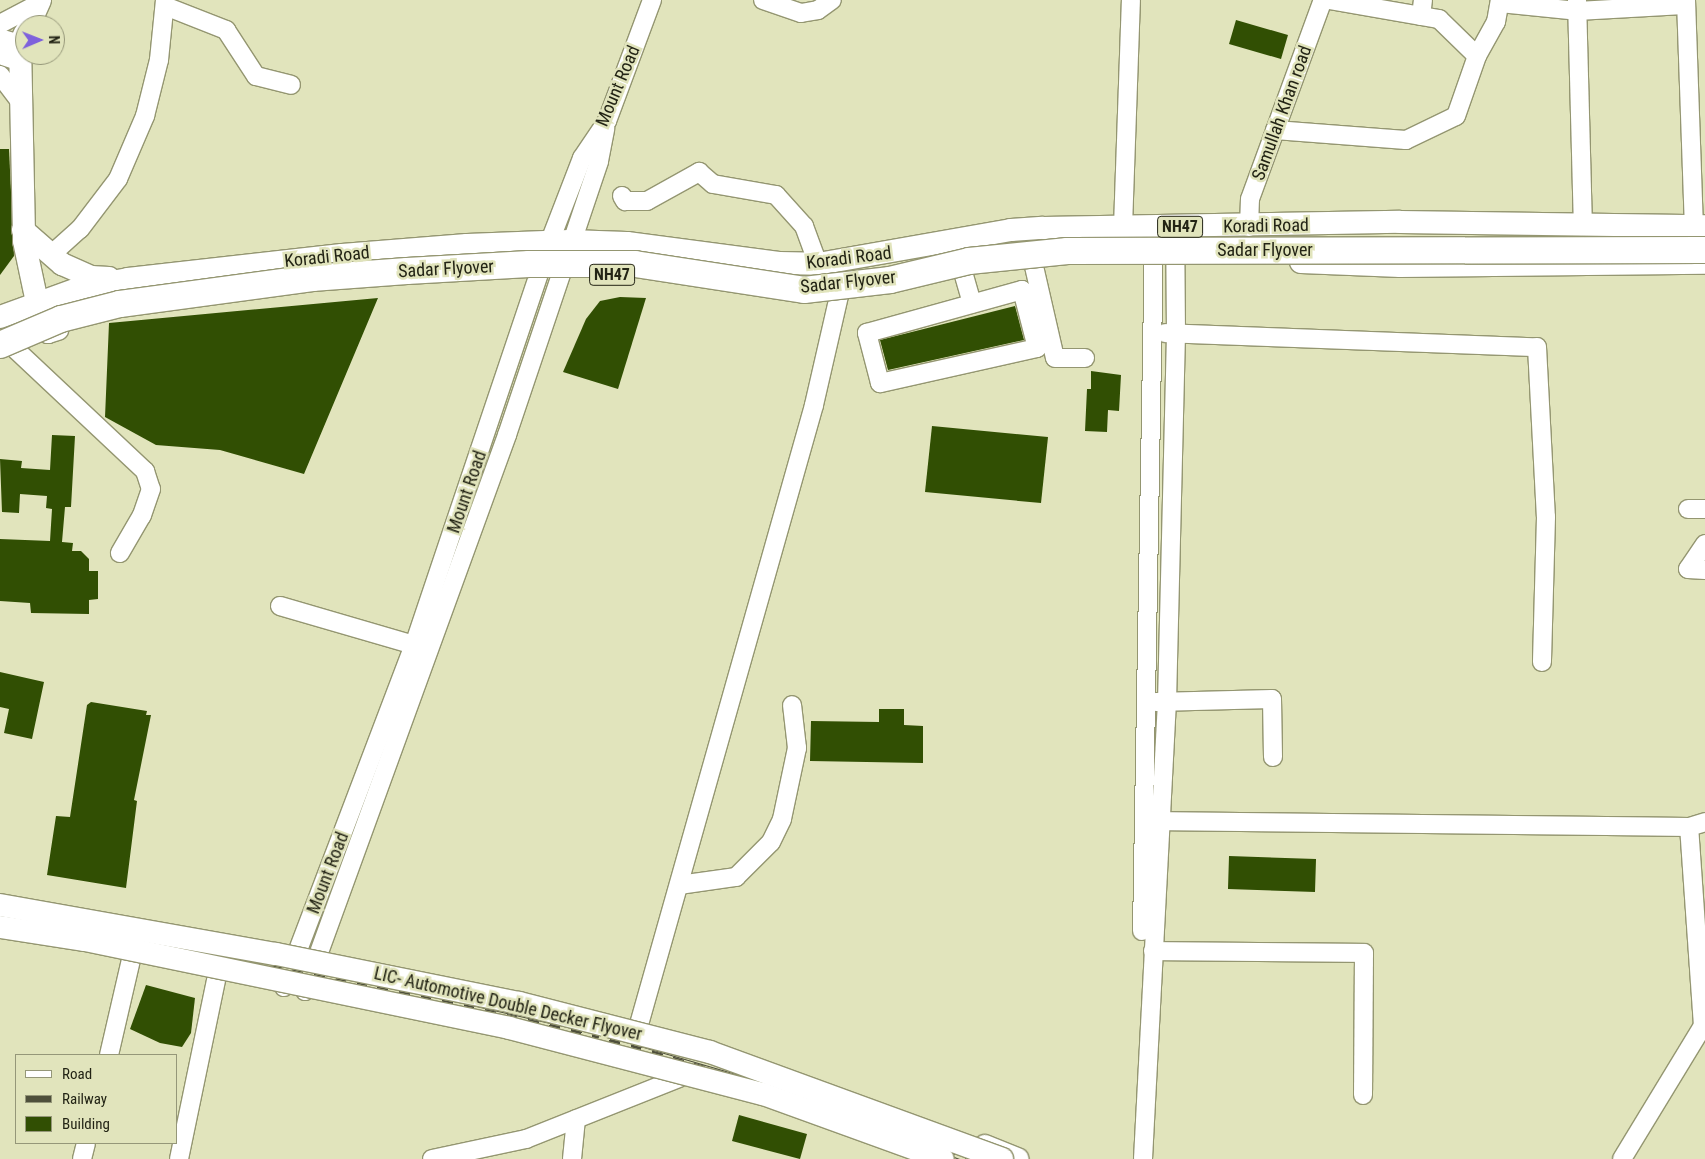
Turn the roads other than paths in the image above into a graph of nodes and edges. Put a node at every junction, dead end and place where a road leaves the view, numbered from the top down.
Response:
1 (652, 0) edge
2 (763, 0) edge
3 (832, 0) edge
4 (1131, 0) edge
5 (1323, 0) edge
6 (1329, 0) edge
7 (1500, 1) edge
8 (39, 2) edge
9 (1685, 2) edge
10 (165, 3) edge
11 (1577, 5) edge
12 (1422, 8) edge
13 (32, 15) edge
14 (0, 24) edge
15 (1477, 56) junction
16 (18, 65) edge
17 (0, 75) edge
18 (291, 85) dead end
19 (21, 103) junction
20 (1275, 130) junction
21 (622, 196) dead end
22 (1583, 226) junction
23 (1123, 227) junction
24 (1164, 227) junction
25 (1249, 227) junction
26 (23, 230) junction
27 (1701, 231) edge
28 (560, 241) junction
29 (1705, 250) edge
30 (53, 253) junction
31 (1164, 261) junction
32 (1033, 262) junction
33 (1705, 263) edge
34 (818, 264) junction
35 (963, 272) junction
36 (550, 275) junction
37 (128, 279) junction
38 (839, 296) junction
39 (37, 302) junction
40 (972, 304) junction
41 (0, 317) edge
42 (1155, 332) junction
43 (1176, 333) junction
44 (5, 342) edge
45 (1086, 358) dead end
46 (1705, 544) edge
47 (120, 553) dead end
48 (1705, 570) edge
49 (280, 606) dead end
50 (414, 645) junction
51 (1542, 662) dead end
52 (1148, 702) junction
53 (1167, 702) junction
54 (792, 706) dead end
55 (1273, 757) dead end
56 (1153, 821) junction
57 (1697, 824) edge
58 (679, 886) junction
59 (0, 896) edge
60 (0, 905) edge
61 (0, 927) edge
62 (0, 936) edge
63 (1153, 951) junction
64 (308, 954) junction
65 (132, 955) junction
66 (217, 976) junction
67 (294, 989) junction
68 (638, 1028) junction
69 (109, 1054) edge
70 (679, 1078) junction
71 (1363, 1095) dead end
72 (576, 1119) junction
73 (947, 1132) junction
74 (86, 1144) edge
75 (82, 1159) edge
76 (180, 1159) edge
77 (432, 1159) edge
78 (572, 1159) edge
79 (926, 1159) edge
80 (943, 1159) edge
81 (1002, 1159) edge
82 (1018, 1159) edge
83 (1132, 1159) edge
84 (1142, 1159) edge
85 (1622, 1159) edge

1 - 28 street, Mount Road
2 - 3 street
4 - 23 street
5 - 20 street, Samullah Khan road
6 - 12 street
7 - 11 street
7 - 15 street
8 - 13 main road
8 - 14 street
9 - 11 street
9 - 27 street
10 - 18 street
10 - 30 street
11 - 22 street
12 - 15 street
15 - 20 street
16 - 19 main road
17 - 19 street
19 - 26 main road
20 - 25 street, Samullah Khan road
21 - 34 street
22 - 25 main road, Koradi Road / NH47
22 - 27 main road, Koradi Road / NH47
23 - 24 main road, Koradi Road / NH47
23 - 34 main road, Koradi Road / NH47
24 - 25 main road, Koradi Road / NH47
24 - 31 street
26 - 30 main road
26 - 39 main road
27 - 44 highway, Sadar Flyover
28 - 34 main road, Koradi Road / NH47
28 - 36 street, Mount Road
28 - 37 main road, Koradi Road / NH47
29 - 44 highway, Sadar Flyover, bridge
30 - 37 main road
31 - 32 main road, NH47
31 - 33 main road, NH47
31 - 42 street
31 - 43 street
32 - 35 main road, NH47
32 - 45 street
35 - 38 main road, NH47
35 - 40 street
36 - 38 main road, NH47
36 - 39 main road, NH47
36 - 50 street, Mount Road
36 - 64 street
37 - 39 main road, Koradi Road / NH47
38 - 58 street
39 - 41 main road, Koradi Road / NH47
40 - 40 street
42 - 43 street
42 - 52 street
43 - 51 street
43 - 53 street
44 - 47 street
46 - 48 street
49 - 50 street
50 - 64 street, Mount Road
52 - 53 street
52 - 56 street
53 - 55 street
53 - 56 street
54 - 58 street
56 - 57 street
56 - 63 street
56 - 83 street
57 - 85 street
58 - 68 street
59 - 64 main road
60 - 81 main road, LIC- Automotive Double Decker Flyover, bridge
61 - 80 main road, LIC- Automotive Double Decker Flyover, bridge
62 - 65 main road
63 - 71 street
63 - 84 street
64 - 67 street
64 - 68 main road
65 - 66 main road
65 - 69 street
66 - 67 main road
66 - 76 street
67 - 70 main road
68 - 73 main road
70 - 72 street
70 - 79 main road
72 - 77 street
72 - 78 street
73 - 79 street
73 - 82 main road
74 - 75 street

